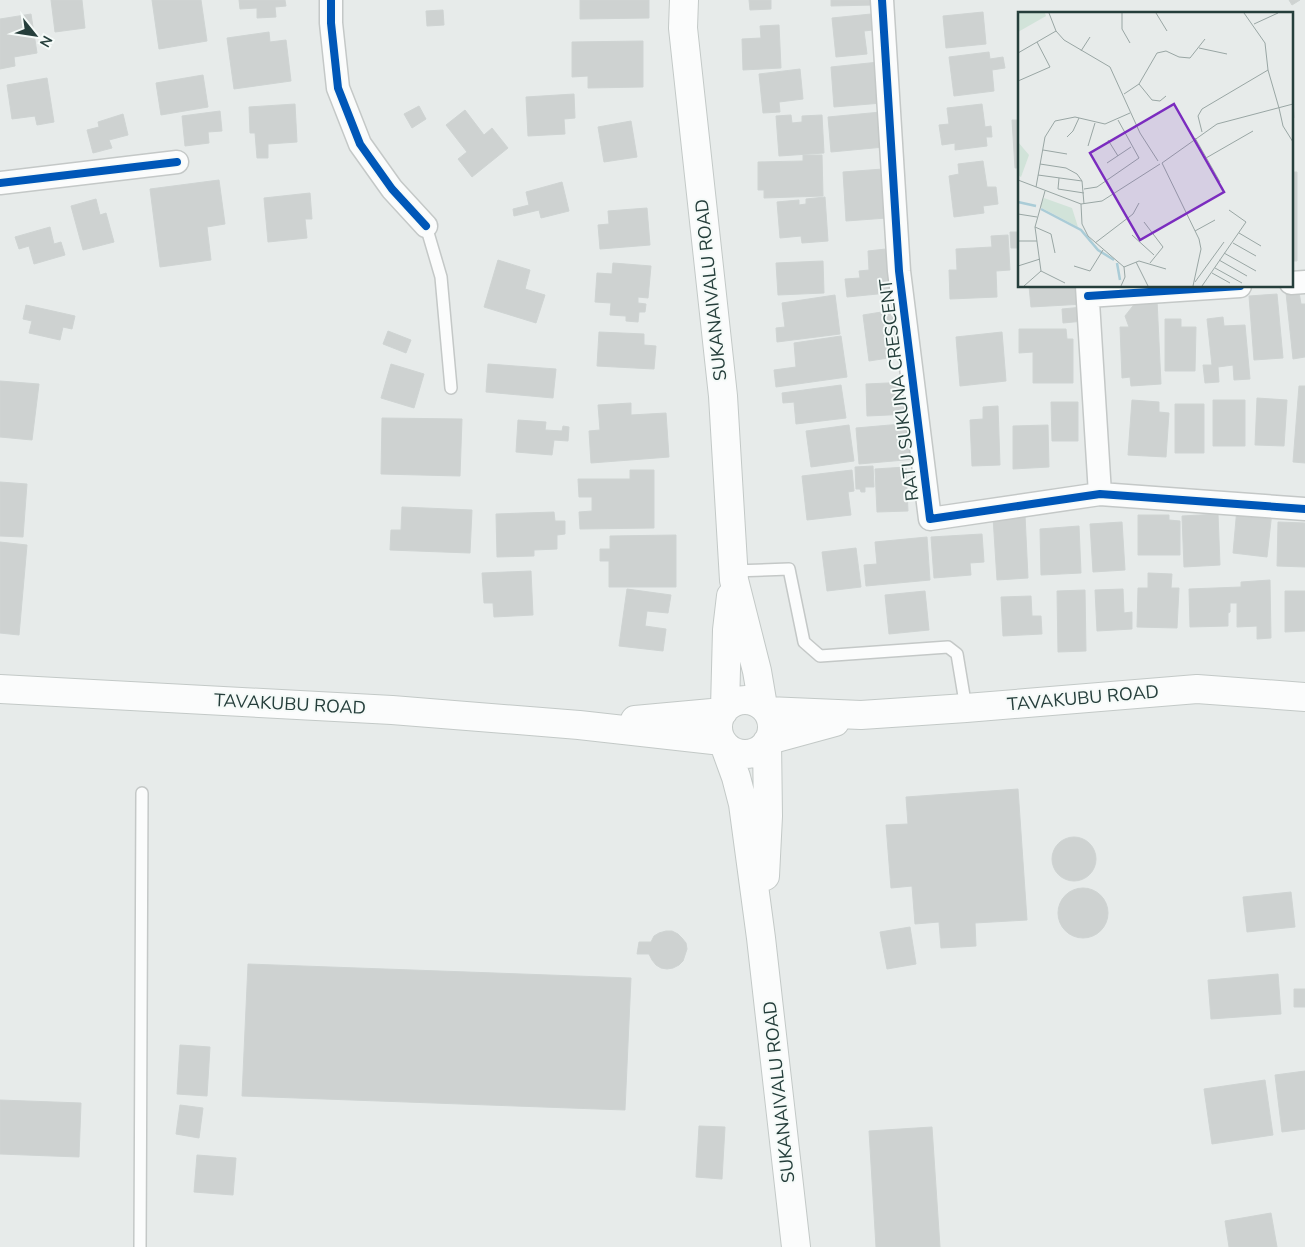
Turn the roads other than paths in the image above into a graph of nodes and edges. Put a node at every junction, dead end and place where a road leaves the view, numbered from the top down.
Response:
1 (331, 0) edge
2 (684, 0) edge
3 (882, 0) edge
4 (177, 162) dead end
5 (0, 183) edge
6 (426, 226) joint
7 (1305, 282) edge
8 (1292, 283) edge
9 (1179, 288) edge
10 (1087, 291) edge
11 (451, 388) dead end
12 (1100, 494) junction
13 (1305, 509) edge
14 (734, 576) junction
15 (0, 689) edge
16 (1305, 697) edge
17 (966, 708) junction
18 (765, 709) junction
19 (724, 710) junction
20 (861, 715) junction
21 (579, 725) junction
22 (768, 741) junction
23 (723, 742) junction
24 (142, 793) dead end
25 (761, 938) junction
26 (140, 1247) edge
27 (796, 1247) edge

1 - 6 street
2 - 14 main road, SUKANAIVALU ROAD
3 - 12 street, RATU SUKUNA CRESCENT
4 - 5 street
6 - 11 lane
7 - 8 street
9 - 10 street
10 - 12 street
12 - 13 street, RATU SUKUNA CRESCENT
14 - 17 lane
14 - 18 main road, SUKANAIVALU ROAD
14 - 19 main road, SUKANAIVALU ROAD
15 - 21 main road, TAVAKUBU ROAD
16 - 17 main road, TAVAKUBU ROAD
17 - 20 main road, TAVAKUBU ROAD
18 - 19 main road
18 - 20 main road, TAVAKUBU ROAD
18 - 22 main road
19 - 21 main road, TAVAKUBU ROAD
19 - 23 main road
20 - 22 main road, TAVAKUBU ROAD
21 - 23 main road, TAVAKUBU ROAD
22 - 23 main road
22 - 25 main road, SUKANAIVALU ROAD
23 - 25 main road, SUKANAIVALU ROAD
24 - 26 lane
25 - 27 main road, SUKANAIVALU ROAD

